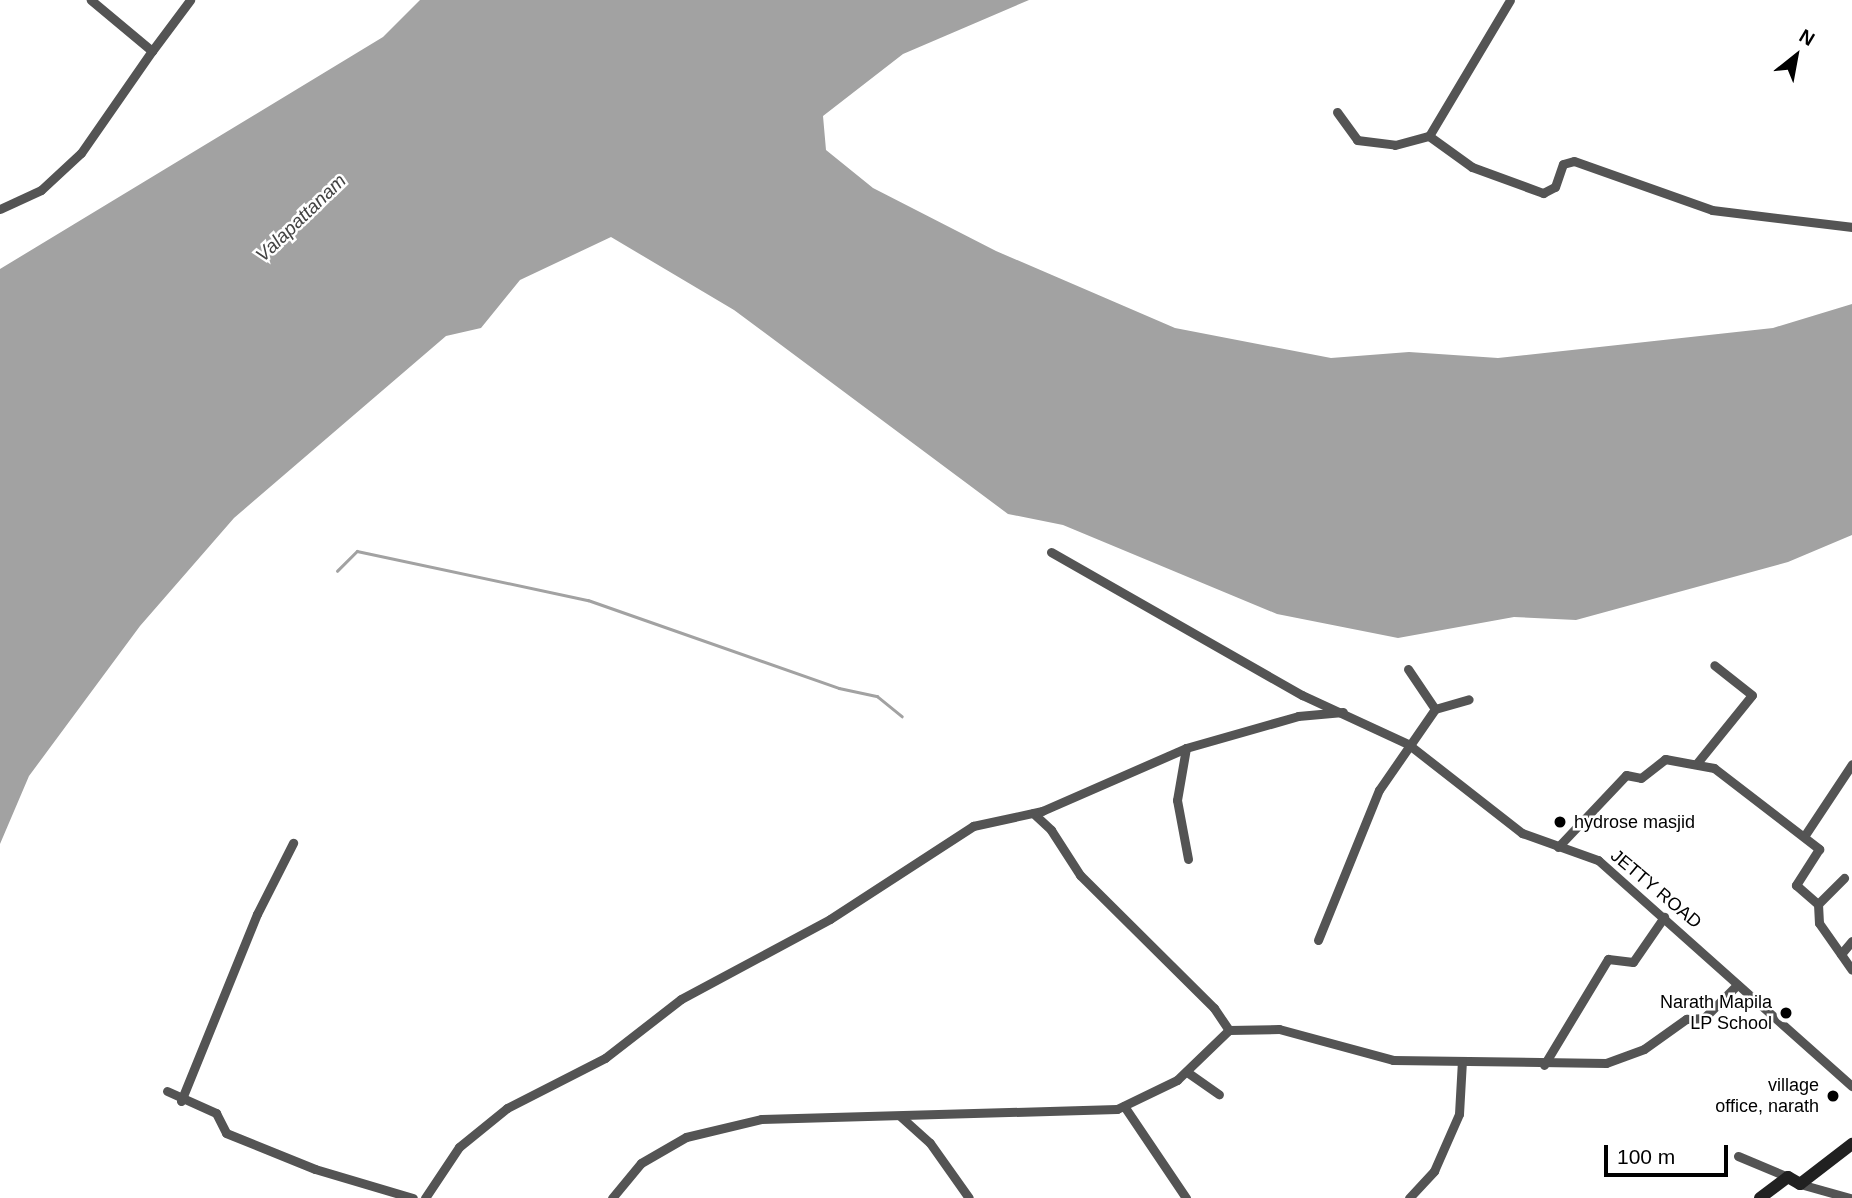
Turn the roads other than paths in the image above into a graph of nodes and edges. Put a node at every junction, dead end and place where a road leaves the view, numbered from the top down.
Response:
1 (91, 0) edge
2 (190, 0) edge
3 (1510, 0) edge
4 (152, 51) junction
5 (1337, 112) dead end
6 (1429, 136) junction
7 (0, 209) edge
8 (1852, 226) edge
9 (1051, 552) dead end
10 (1714, 665) dead end
11 (1408, 669) dead end
12 (1469, 699) dead end
13 (1435, 709) junction
14 (1343, 712) junction
15 (1408, 744) junction
16 (1185, 748) junction
17 (1697, 763) junction
18 (1852, 764) edge
19 (1033, 813) junction
20 (1805, 835) junction
21 (293, 843) dead end
22 (1558, 847) junction
23 (1188, 859) dead end
24 (1844, 878) dead end
25 (1818, 904) junction
26 (1664, 917) junction
27 (1318, 940) dead end
28 (1852, 942) edge
29 (1841, 954) junction
30 (1852, 970) edge
31 (1737, 985) junction
32 (1229, 1030) junction
33 (1462, 1060) junction
34 (1544, 1065) junction
35 (1186, 1072) junction
36 (1852, 1086) edge
37 (167, 1091) dead end
38 (1219, 1094) dead end
39 (181, 1101) junction
40 (1124, 1105) junction
41 (900, 1116) junction
42 (1852, 1143) edge
43 (1738, 1156) dead end
44 (1788, 1177) junction
45 (1800, 1184) junction
46 (414, 1198) edge
47 (425, 1198) edge
48 (612, 1198) edge
49 (969, 1198) edge
50 (1186, 1198) edge
51 (1409, 1198) edge
52 (1760, 1198) edge
53 (1850, 1198) edge

1 - 4 street
2 - 4 street
3 - 6 street
4 - 7 street
5 - 6 street
6 - 8 street
9 - 14 street, JETTY ROAD
10 - 17 street
11 - 13 street
12 - 13 street
13 - 15 street
14 - 15 street, JETTY ROAD
14 - 16 street
15 - 22 street, JETTY ROAD
15 - 27 street
16 - 19 street
16 - 23 street
17 - 20 street
17 - 22 street
18 - 20 street
19 - 32 street
19 - 47 street
20 - 25 street
21 - 39 street
22 - 26 street, JETTY ROAD
24 - 25 street
25 - 29 street
26 - 31 street, JETTY ROAD
26 - 34 street
28 - 29 street
29 - 30 street
31 - 34 street
31 - 36 street, JETTY ROAD
32 - 33 street
32 - 35 street
33 - 34 street
33 - 51 street
35 - 38 street
35 - 40 street
37 - 39 street
39 - 46 street
40 - 41 street
40 - 50 street
41 - 48 street
41 - 49 street
42 - 45 main road
43 - 44 street
44 - 45 main road
44 - 52 main road
45 - 53 street

